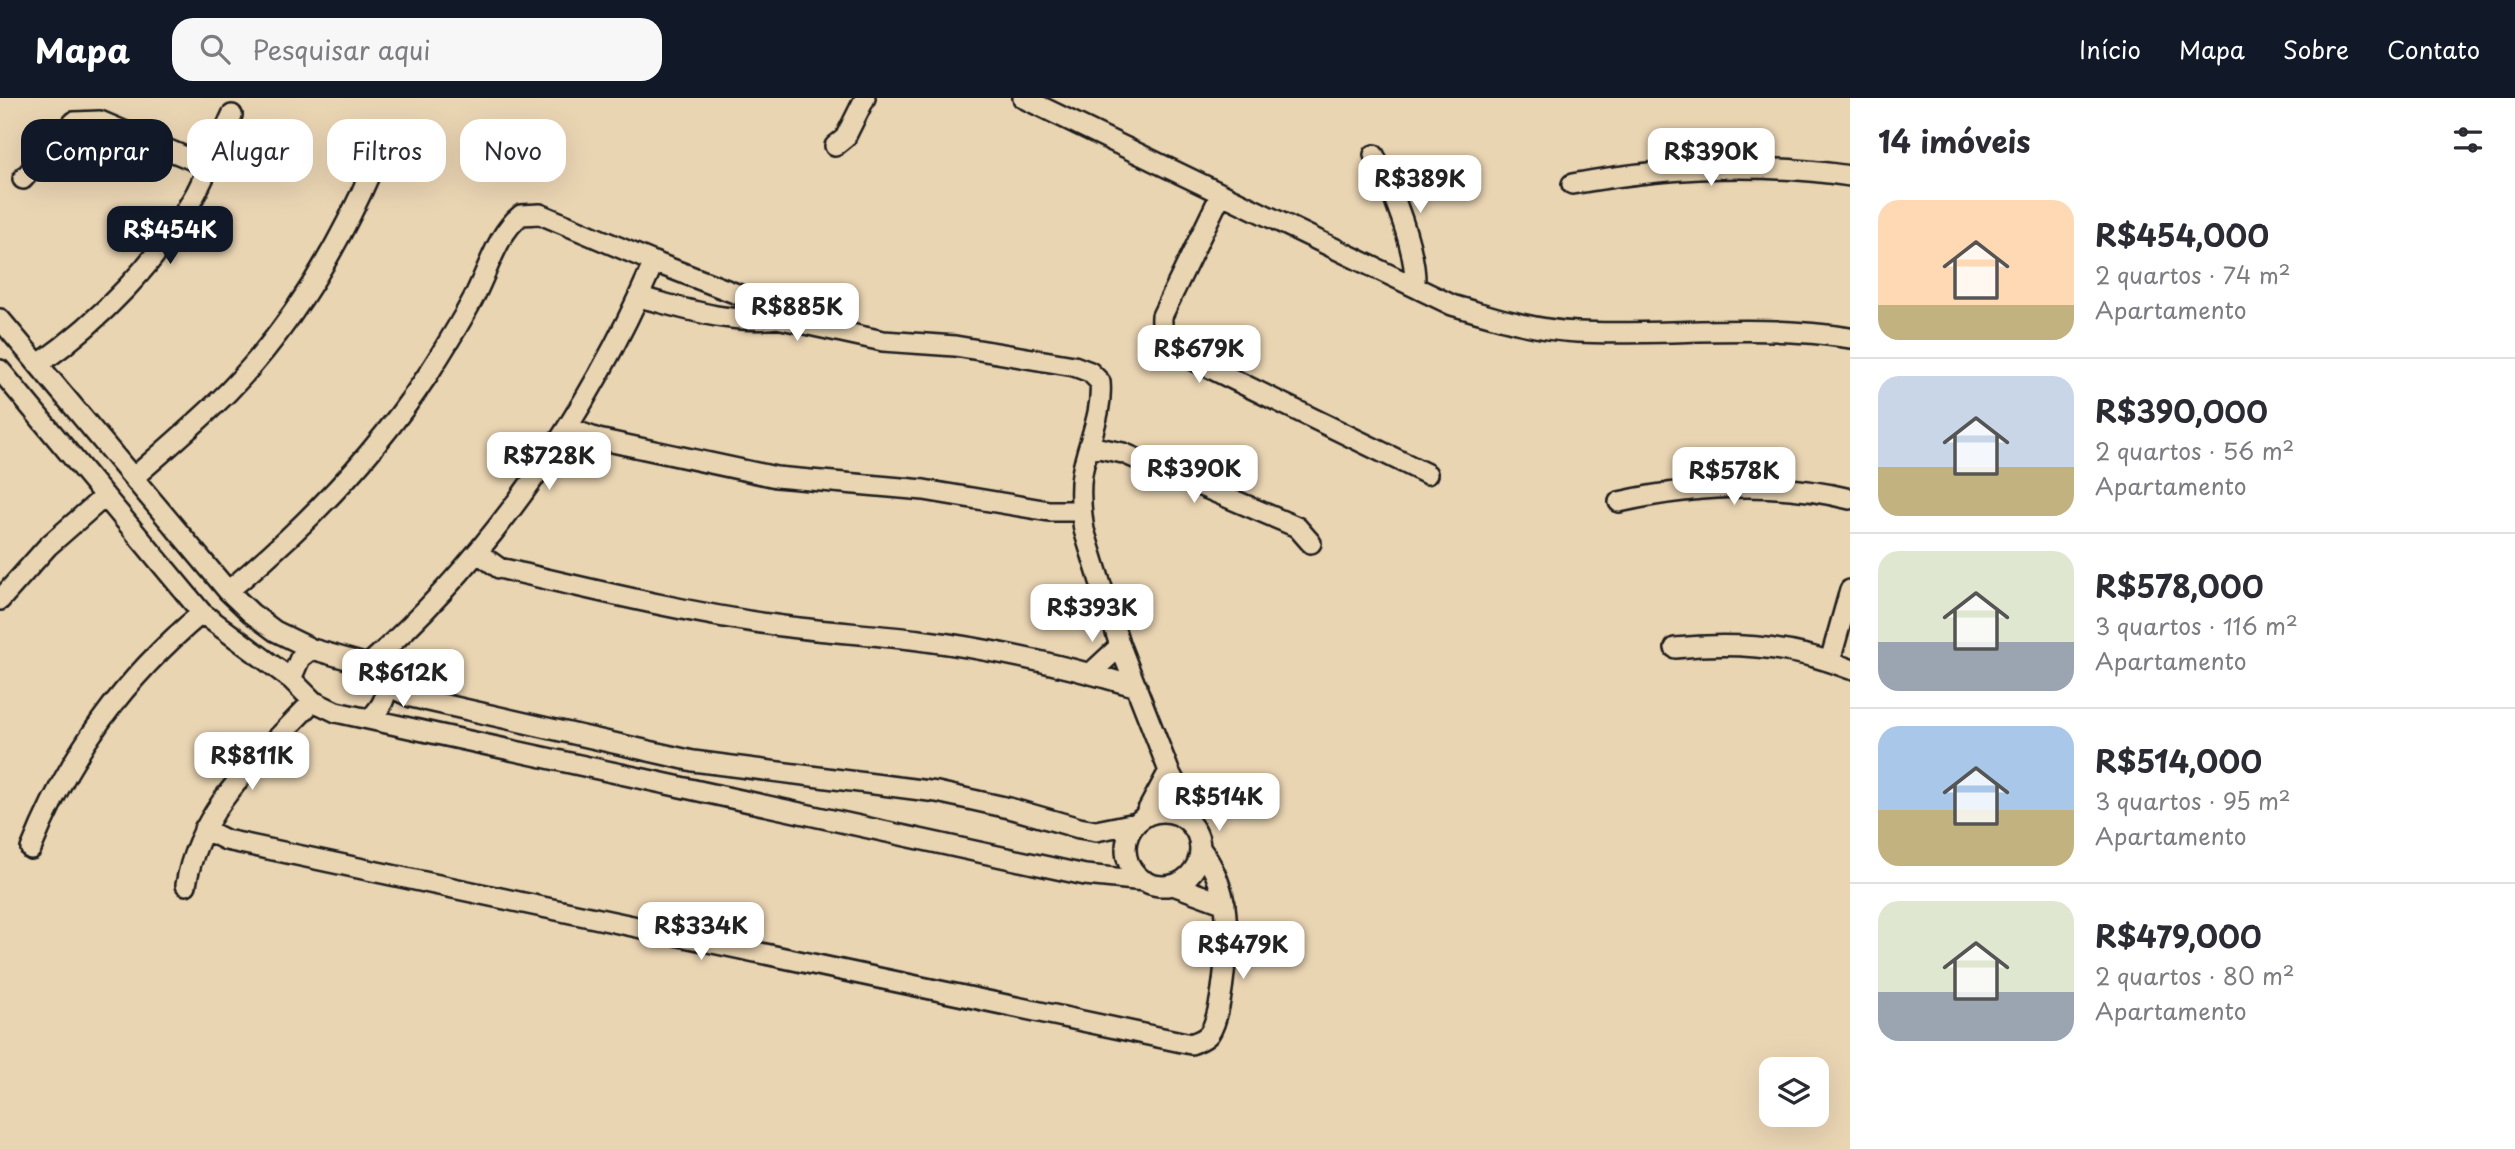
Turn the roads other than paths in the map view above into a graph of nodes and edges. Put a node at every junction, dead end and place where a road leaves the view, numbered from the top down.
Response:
1 (865, 98) edge
2 (1023, 98) edge
3 (232, 115) dead end
4 (230, 119) edge
5 (835, 146) dead end
6 (1374, 155) dead end
7 (1850, 176) edge
8 (200, 182) edge
9 (366, 182) edge
10 (1572, 184) dead end
11 (1221, 194) junction
12 (654, 262) junction
13 (1415, 287) junction
14 (639, 297) junction
15 (778, 318) junction
16 (0, 319) edge
17 (1850, 338) edge
18 (39, 364) junction
19 (4, 383) edge
20 (568, 428) junction
21 (1090, 446) junction
22 (1427, 474) dead end
23 (134, 478) junction
24 (105, 496) junction
25 (1850, 499) edge
26 (1619, 502) dead end
27 (1081, 511) junction
28 (1311, 543) dead end
29 (478, 553) junction
30 (1850, 590) edge
31 (228, 591) junction
32 (0, 600) edge
33 (202, 613) junction
34 (1120, 646) junction
35 (1675, 648) dead end
36 (312, 649) junction
37 (1829, 661) junction
38 (368, 665) junction
39 (1850, 669) edge
40 (1091, 673) junction
41 (291, 679) junction
42 (386, 682) junction
43 (1137, 687) junction
44 (313, 701) junction
45 (371, 718) junction
46 (1169, 771) junction
47 (1140, 820) junction
48 (1189, 822) junction
49 (204, 829) junction
50 (1200, 848) junction
51 (31, 849) dead end
52 (1145, 881) junction
53 (186, 885) dead end
54 (1174, 885) junction
55 (1225, 904) junction

1 - 5 street
2 - 11 street
3 - 4 street
6 - 13 street
7 - 10 street
8 - 18 street
9 - 23 street
11 - 13 street
11 - 22 street
12 - 14 street
12 - 15 street
12 - 31 street
13 - 17 street
14 - 15 street
14 - 20 street
15 - 21 street
16 - 18 street
18 - 23 street
19 - 24 street
20 - 27 street
20 - 29 street
21 - 27 street
21 - 28 street
23 - 31 street
24 - 32 street
24 - 33 street
25 - 26 street
27 - 34 street
29 - 38 street
29 - 40 street
30 - 37 street
31 - 36 street
33 - 41 street
33 - 51 street
34 - 40 street
34 - 43 street
35 - 37 street
36 - 38 street
36 - 41 street
37 - 39 street
38 - 42 street
40 - 43 street
41 - 44 street
42 - 45 street
42 - 47 street
43 - 46 street
44 - 45 street
44 - 49 street
45 - 52 street
46 - 47 street
46 - 48 street
47 - 48 street
47 - 52 street
48 - 50 street
49 - 53 street
49 - 55 street
50 - 54 street
50 - 55 street
52 - 54 street
54 - 55 street

